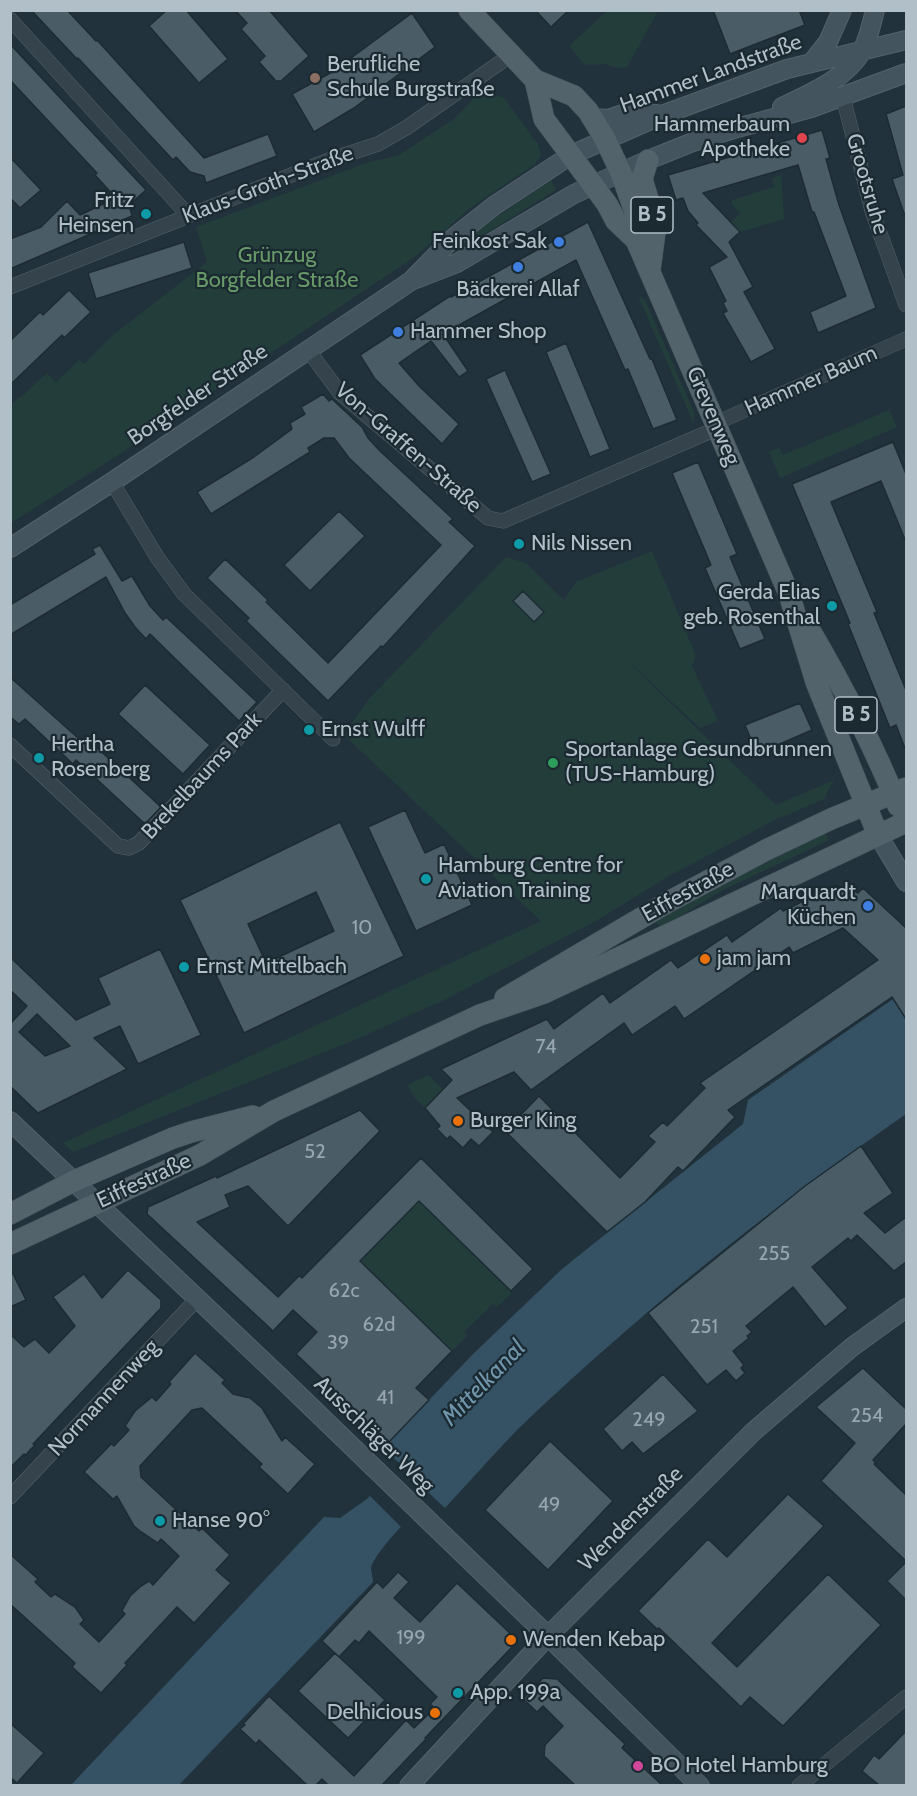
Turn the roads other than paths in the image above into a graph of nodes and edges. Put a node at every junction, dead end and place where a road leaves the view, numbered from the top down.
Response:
1 (468, 10) edge
2 (842, 10) edge
3 (875, 10) edge
4 (10, 19) edge
5 (906, 40) edge
6 (862, 52) junction
7 (511, 55) junction
8 (813, 61) junction
9 (906, 73) edge
10 (535, 80) junction
11 (843, 97) junction
12 (662, 115) junction
13 (592, 118) junction
14 (736, 128) junction
15 (555, 135) junction
16 (571, 155) junction
17 (644, 162) junction
18 (604, 163) junction
19 (188, 215) junction
20 (636, 240) junction
21 (650, 270) junction
22 (411, 281) junction
23 (10, 287) edge
24 (906, 305) edge
25 (906, 339) edge
26 (308, 350) junction
27 (717, 425) junction
28 (112, 482) junction
29 (10, 548) edge
30 (789, 594) junction
31 (283, 690) junction
32 (333, 739) dead end
33 (10, 746) edge
34 (900, 791) edge
35 (866, 805) junction
36 (906, 823) edge
37 (878, 835) junction
38 (906, 882) edge
39 (480, 1015) junction
40 (273, 1111) junction
41 (10, 1121) edge
42 (74, 1181) junction
43 (98, 1203) junction
44 (10, 1214) edge
45 (10, 1245) edge
46 (198, 1298) junction
47 (906, 1308) edge
48 (10, 1497) edge
49 (548, 1636) junction
50 (906, 1697) edge
51 (409, 1785) edge
52 (700, 1785) edge
53 (799, 1785) edge

1 - 7 main road, B 5
2 - 8 street
3 - 6 street
4 - 19 street
5 - 6 street, Hammer Landstraße
6 - 8 street, Hammer Landstraße
6 - 14 street
7 - 10 main road, B 5
7 - 19 street, Klaus-Groth-Straße
8 - 12 street, Hammer Landstraße
9 - 11 street
10 - 13 main road, B 5
10 - 15 main road, B 5
11 - 14 street
11 - 24 street, Grootsruhe
12 - 13 street
12 - 18 street, Hammer Landstraße
13 - 18 main road, B 5
14 - 17 street
15 - 16 main road, B 5
15 - 18 street
16 - 18 main road, B 5
16 - 18 street
16 - 22 street, Borgfelder Straße
17 - 18 street
17 - 21 main road, B 5
18 - 20 main road, Grevenweg / B 5
18 - 20 main road, Grevenweg / B 5
18 - 22 street, Borgfelder Straße
19 - 23 street, Klaus-Groth-Straße
20 - 21 main road, Grevenweg / B 5
21 - 27 main road, Grevenweg / B 5
22 - 26 street, Borgfelder Straße
25 - 27 street, Hammer Baum
26 - 27 street, Von-Graffen-Straße
26 - 28 street, Borgfelder Straße
27 - 30 main road, Grevenweg / B 5
28 - 29 street, Borgfelder Straße
28 - 31 street
30 - 34 main road, Grevenweg / B 5
30 - 35 main road, Grevenweg / B 5
31 - 32 street
31 - 33 street, Brekelbaums Park
34 - 35 main road, Eiffestraße
34 - 36 main road, Grevenweg / B 5
35 - 37 main road, Grevenweg / B 5
35 - 39 main road, Eiffestraße
36 - 37 main road, Eiffestraße
37 - 38 street, Grevenweg
37 - 39 main road, Eiffestraße
39 - 40 main road, Eiffestraße
40 - 42 main road, Eiffestraße
40 - 43 main road, Eiffestraße
41 - 42 street, Ausschläger Weg
42 - 43 street, Ausschläger Weg
42 - 44 main road, Eiffestraße
43 - 45 main road, Eiffestraße
43 - 46 street, Ausschläger Weg
46 - 48 street, Normannenweg
46 - 49 street, Ausschläger Weg
47 - 49 street, Wendenstraße
49 - 51 street, Wendenstraße
49 - 52 street, Ausschläger Weg
50 - 53 street

